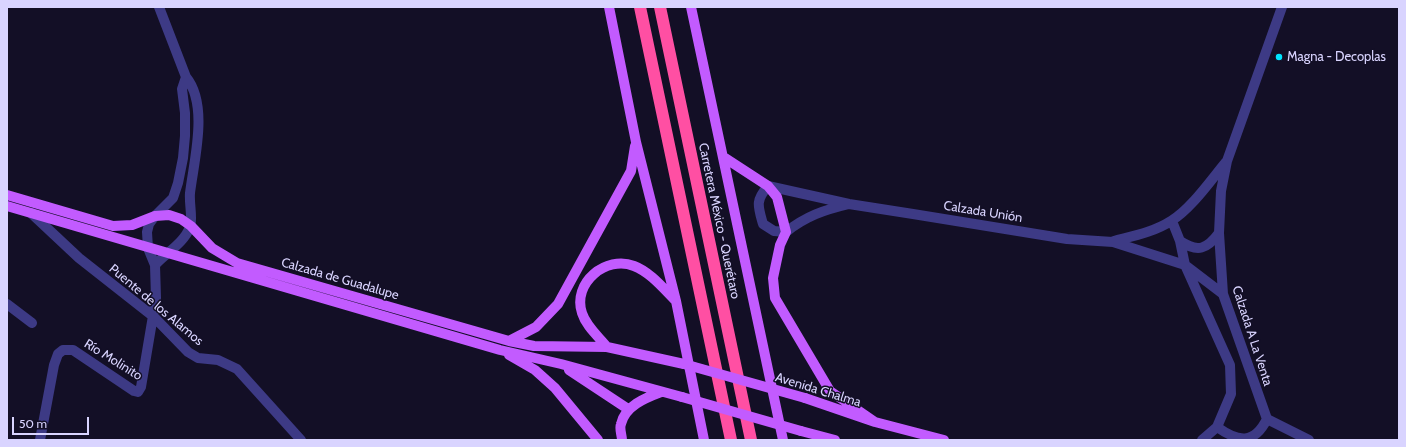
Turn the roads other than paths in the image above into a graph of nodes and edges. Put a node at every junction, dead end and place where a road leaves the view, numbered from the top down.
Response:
1 (159, 7) edge
2 (609, 7) edge
3 (640, 7) edge
4 (660, 7) edge
5 (691, 7) edge
6 (1282, 7) edge
7 (186, 77) junction
8 (636, 142) junction
9 (725, 158) junction
10 (1227, 161) junction
11 (768, 186) junction
12 (7, 195) edge
13 (849, 204) junction
14 (7, 206) edge
15 (31, 213) junction
16 (155, 216) junction
17 (1172, 221) junction
18 (191, 226) junction
19 (786, 232) junction
20 (1219, 233) junction
21 (1180, 241) junction
22 (1113, 242) junction
23 (148, 248) junction
24 (165, 254) junction
25 (155, 265) junction
26 (1185, 265) junction
27 (1223, 294) junction
28 (676, 301) junction
29 (7, 304) edge
30 (154, 317) junction
31 (32, 323) dead end
32 (509, 341) junction
33 (607, 347) junction
34 (500, 350) junction
35 (561, 364) junction
36 (684, 364) joint
37 (661, 392) junction
38 (628, 409) junction
39 (1267, 419) junction
40 (875, 422) junction
41 (1217, 427) junction
42 (704, 439) edge
43 (40, 440) edge
44 (301, 440) edge
45 (598, 440) edge
46 (622, 440) edge
47 (731, 440) edge
48 (751, 440) edge
49 (783, 440) edge
50 (835, 440) edge
51 (944, 440) edge
52 (1202, 440) edge
53 (1309, 440) edge

1 - 7 street
2 - 8 main road
3 - 47 highway
4 - 48 highway, Carretera México - Querétaro
5 - 9 main road
6 - 10 street, Calzada A La Venta
7 - 16 street
7 - 18 street
8 - 28 main road
8 - 32 main road
9 - 11 main road
9 - 49 main road
10 - 17 street, Calzada Unión
10 - 20 street, Calzada A La Venta
11 - 13 street, Calzada Unión
11 - 19 main road
11 - 19 street
12 - 16 main road, Calzada de Guadalupe
13 - 19 street, Calzada Unión
13 - 22 street, Calzada Unión
14 - 15 main road, Calzada de Guadalupe
15 - 23 main road, Calzada de Guadalupe
15 - 30 street, Puente de los Alamos
16 - 18 main road, Calzada de Guadalupe
16 - 23 street
17 - 21 street
17 - 22 street, Calzada Unión
18 - 24 street
18 - 32 main road, Calzada de Guadalupe
19 - 40 main road
20 - 21 street
20 - 27 street, Calzada A La Venta
21 - 26 street
22 - 26 street, Calzada Unión
23 - 24 main road, Calzada de Guadalupe
23 - 25 street, Río Molinito
24 - 25 street
24 - 34 main road, Calzada de Guadalupe
25 - 30 street, Río Molinito
26 - 27 street, Calzada Unión
26 - 41 street
27 - 39 street, Calzada A La Venta
28 - 33 main road
28 - 42 main road
29 - 31 street
30 - 43 street, Río Molinito
30 - 44 street, Puente de los Alamos
32 - 33 main road, Calzada de Guadalupe
33 - 36 main road, Calzada de Guadalupe
34 - 35 main road, Calzada de Guadalupe
34 - 45 main road
35 - 37 main road, Calzada de Guadalupe
35 - 38 main road
36 - 40 main road, Avenida Chalma, bridge
37 - 38 main road
37 - 50 main road, Calzada de Guadalupe, bridge
38 - 46 main road
39 - 41 street
39 - 53 street
40 - 51 main road, Avenida Chalma
41 - 52 street

